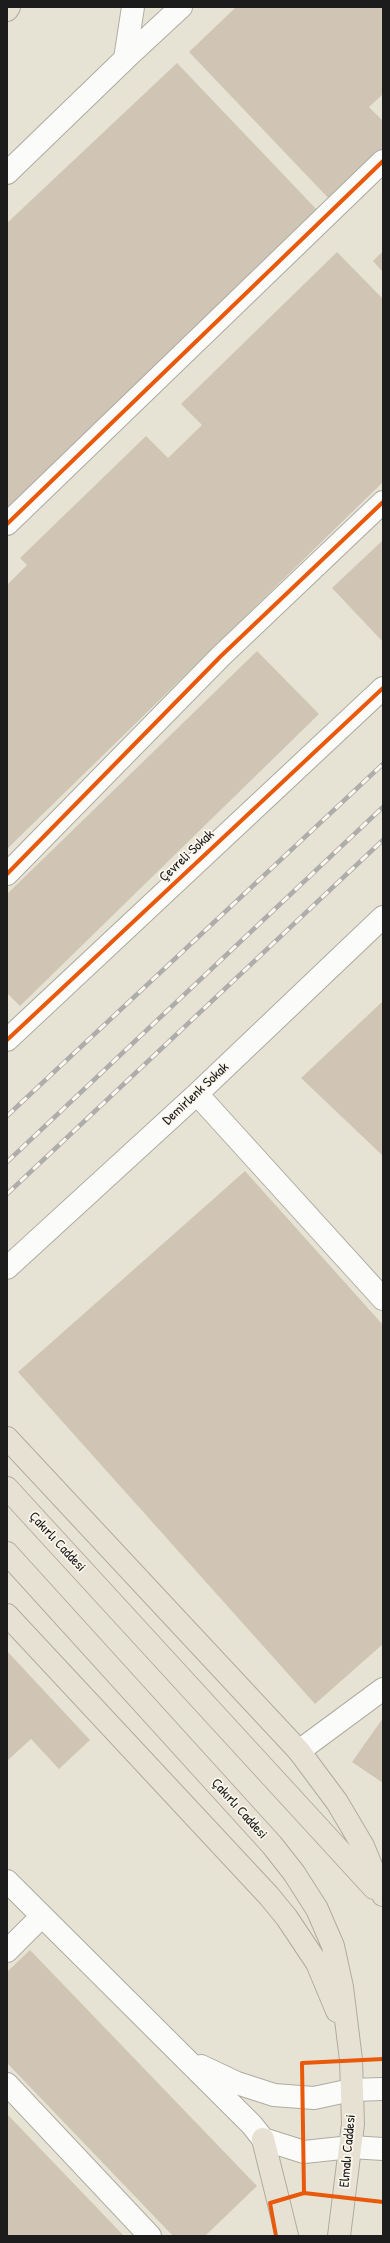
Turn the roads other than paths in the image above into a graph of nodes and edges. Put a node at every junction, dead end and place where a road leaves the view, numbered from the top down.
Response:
1 (9, 7) edge
2 (133, 7) edge
3 (181, 7) edge
4 (7, 10) edge
5 (125, 59) junction
6 (383, 161) edge
7 (7, 173) edge
8 (383, 502) edge
9 (7, 524) edge
10 (383, 688) edge
11 (7, 874) edge
12 (383, 917) edge
13 (7, 1040) edge
14 (196, 1094) junction
15 (7, 1268) edge
16 (383, 1299) edge
17 (7, 1438) edge
18 (7, 1488) edge
19 (7, 1553) edge
20 (7, 1615) edge
21 (383, 1689) edge
22 (300, 1751) junction
23 (7, 1882) edge
24 (383, 1896) edge
25 (42, 1916) junction
26 (7, 1950) edge
27 (350, 2043) junction
28 (183, 2057) junction
29 (7, 2084) edge
30 (383, 2089) edge
31 (351, 2090) junction
32 (263, 2139) junction
33 (351, 2147) junction
34 (383, 2149) edge
35 (283, 2233) edge
36 (150, 2236) edge
37 (339, 2236) edge

1 - 4 main road
2 - 5 street
3 - 5 street
5 - 7 street
6 - 9 street
8 - 11 street
10 - 13 street, Çevreli Sokak
12 - 14 street, Demirlenk Sokak
14 - 15 street, Demirlenk Sokak
14 - 16 street
17 - 22 main road
18 - 24 main road, Çakırlı Caddesi
19 - 27 main road, Çakırlı Caddesi
20 - 27 main road
21 - 22 street
22 - 24 main road
23 - 25 street
25 - 26 street
25 - 28 street
27 - 31 main road, Çakırlı Caddesi
28 - 31 street
28 - 32 street
29 - 36 street
30 - 31 street
31 - 33 main road, Elmalı Caddesi
32 - 33 street
32 - 35 main road
33 - 34 street
33 - 37 main road, Elmalı Caddesi

